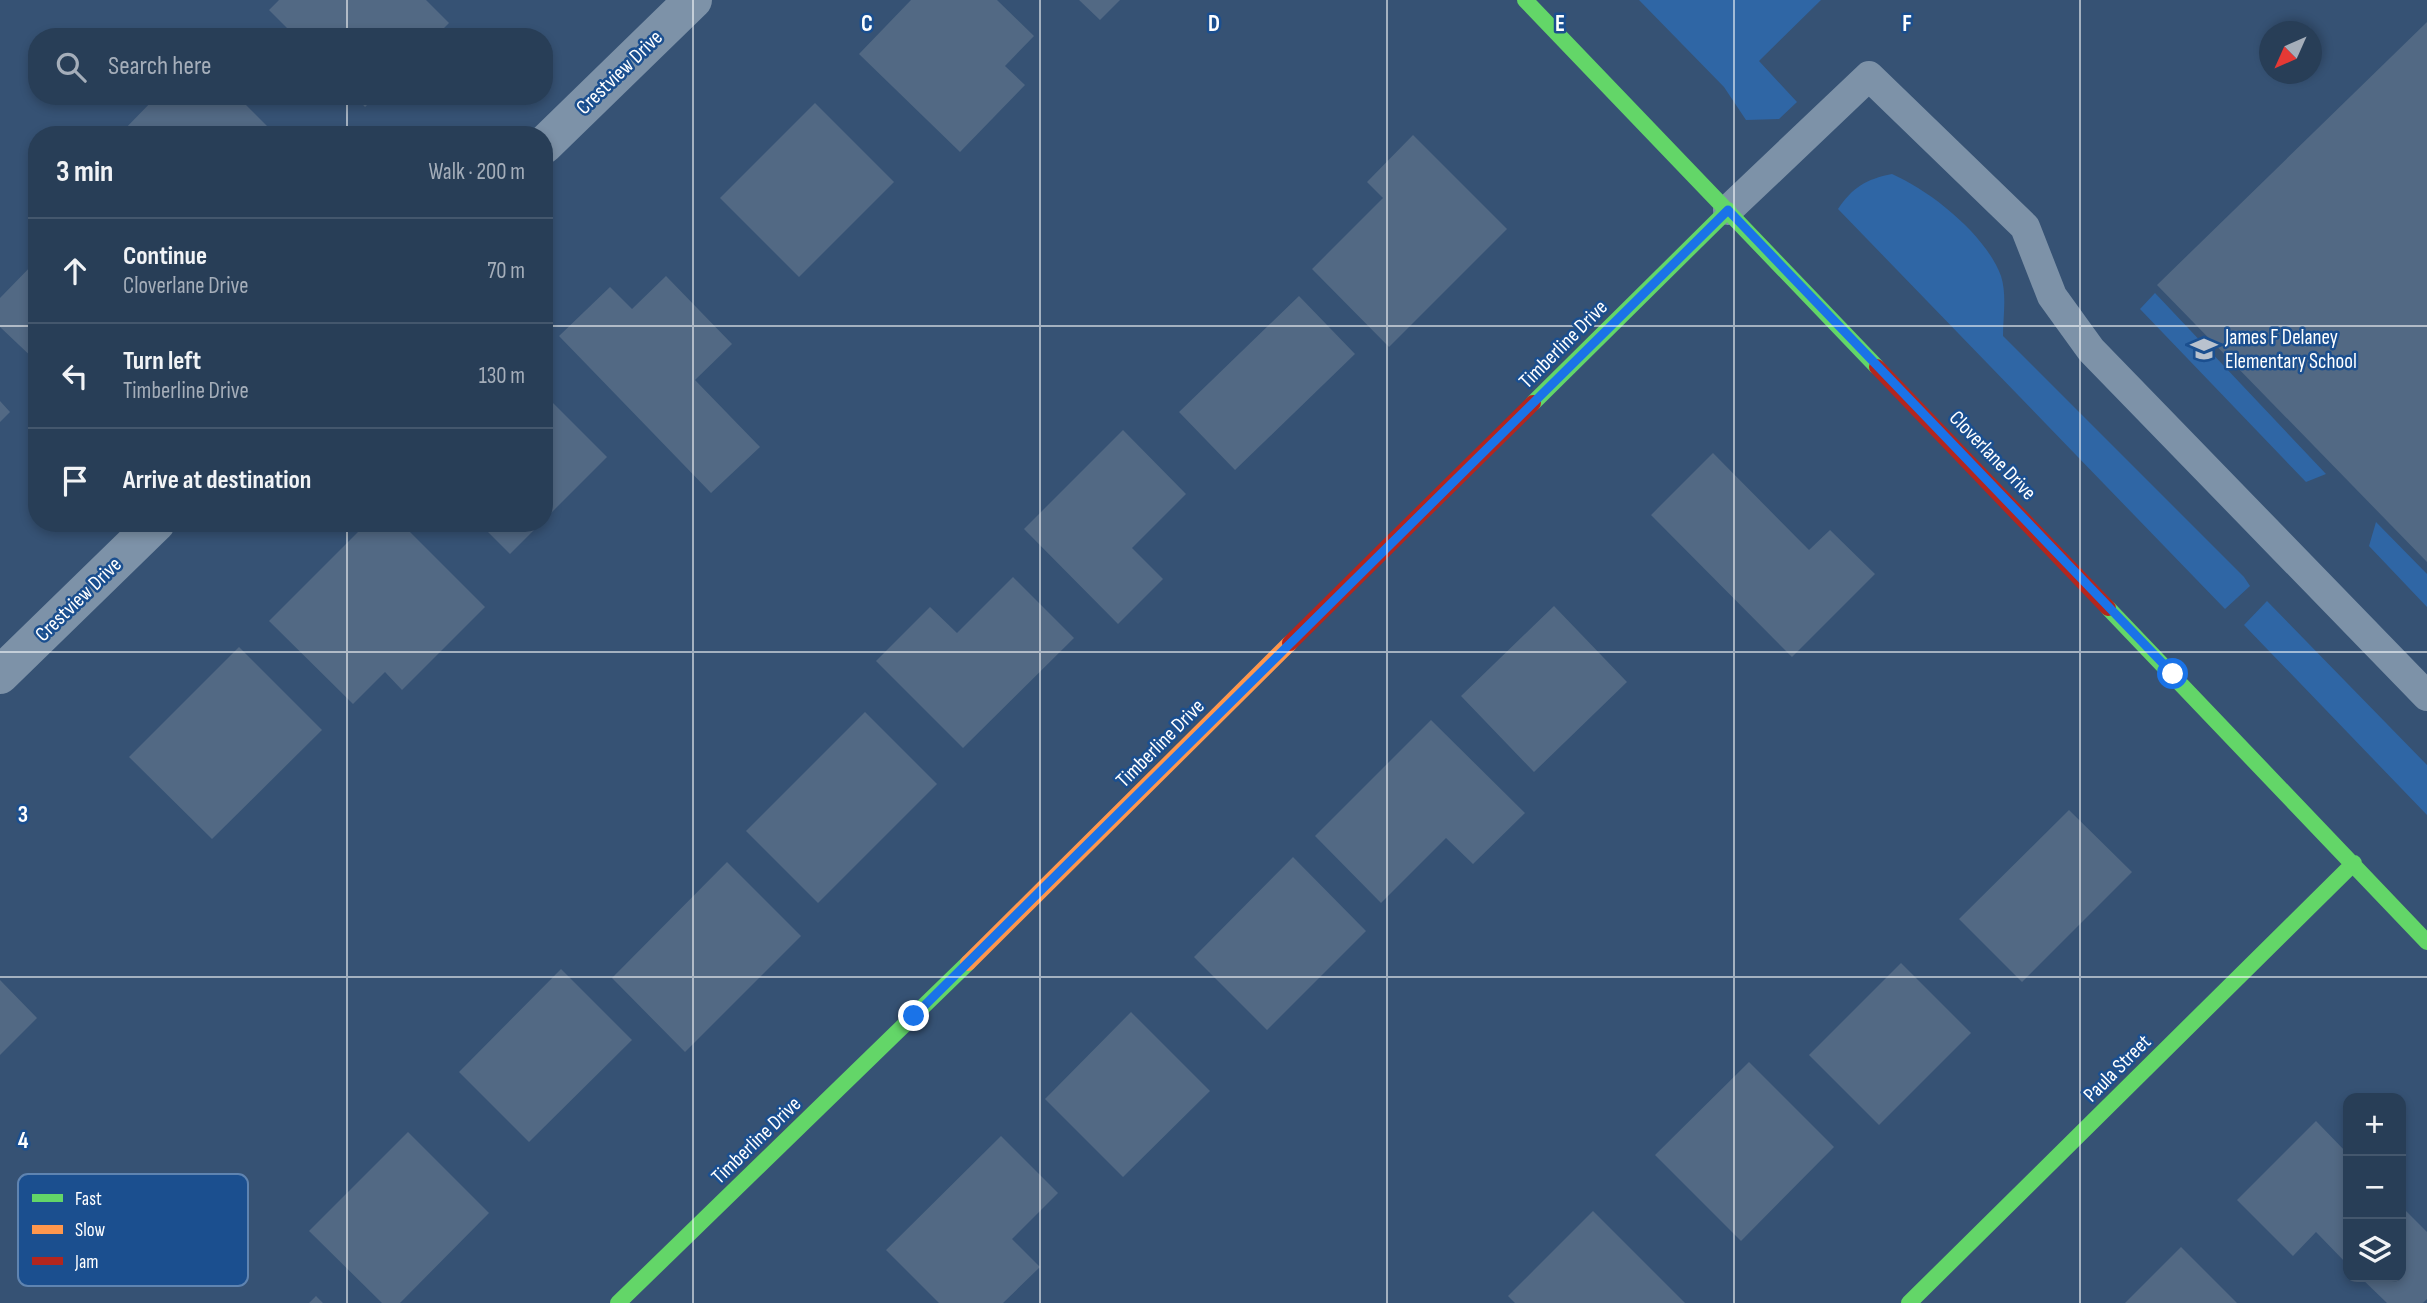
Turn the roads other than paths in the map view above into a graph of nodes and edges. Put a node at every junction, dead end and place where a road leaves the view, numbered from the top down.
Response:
1 (693, 0) edge
2 (1525, 0) edge
3 (553, 136) edge
4 (1728, 210) junction
5 (147, 532) edge
6 (0, 675) edge
7 (2427, 696) edge
8 (2354, 863) junction
9 (2427, 942) edge
10 (618, 1303) edge
11 (1909, 1303) edge

1 - 3 street, Crestview Drive
2 - 4 street, Cloverlane Drive
4 - 7 lane
4 - 8 street, Cloverlane Drive
4 - 10 street, Timberline Drive
5 - 6 street, Crestview Drive
8 - 9 street, Cloverlane Drive
8 - 11 street, Paula Street

